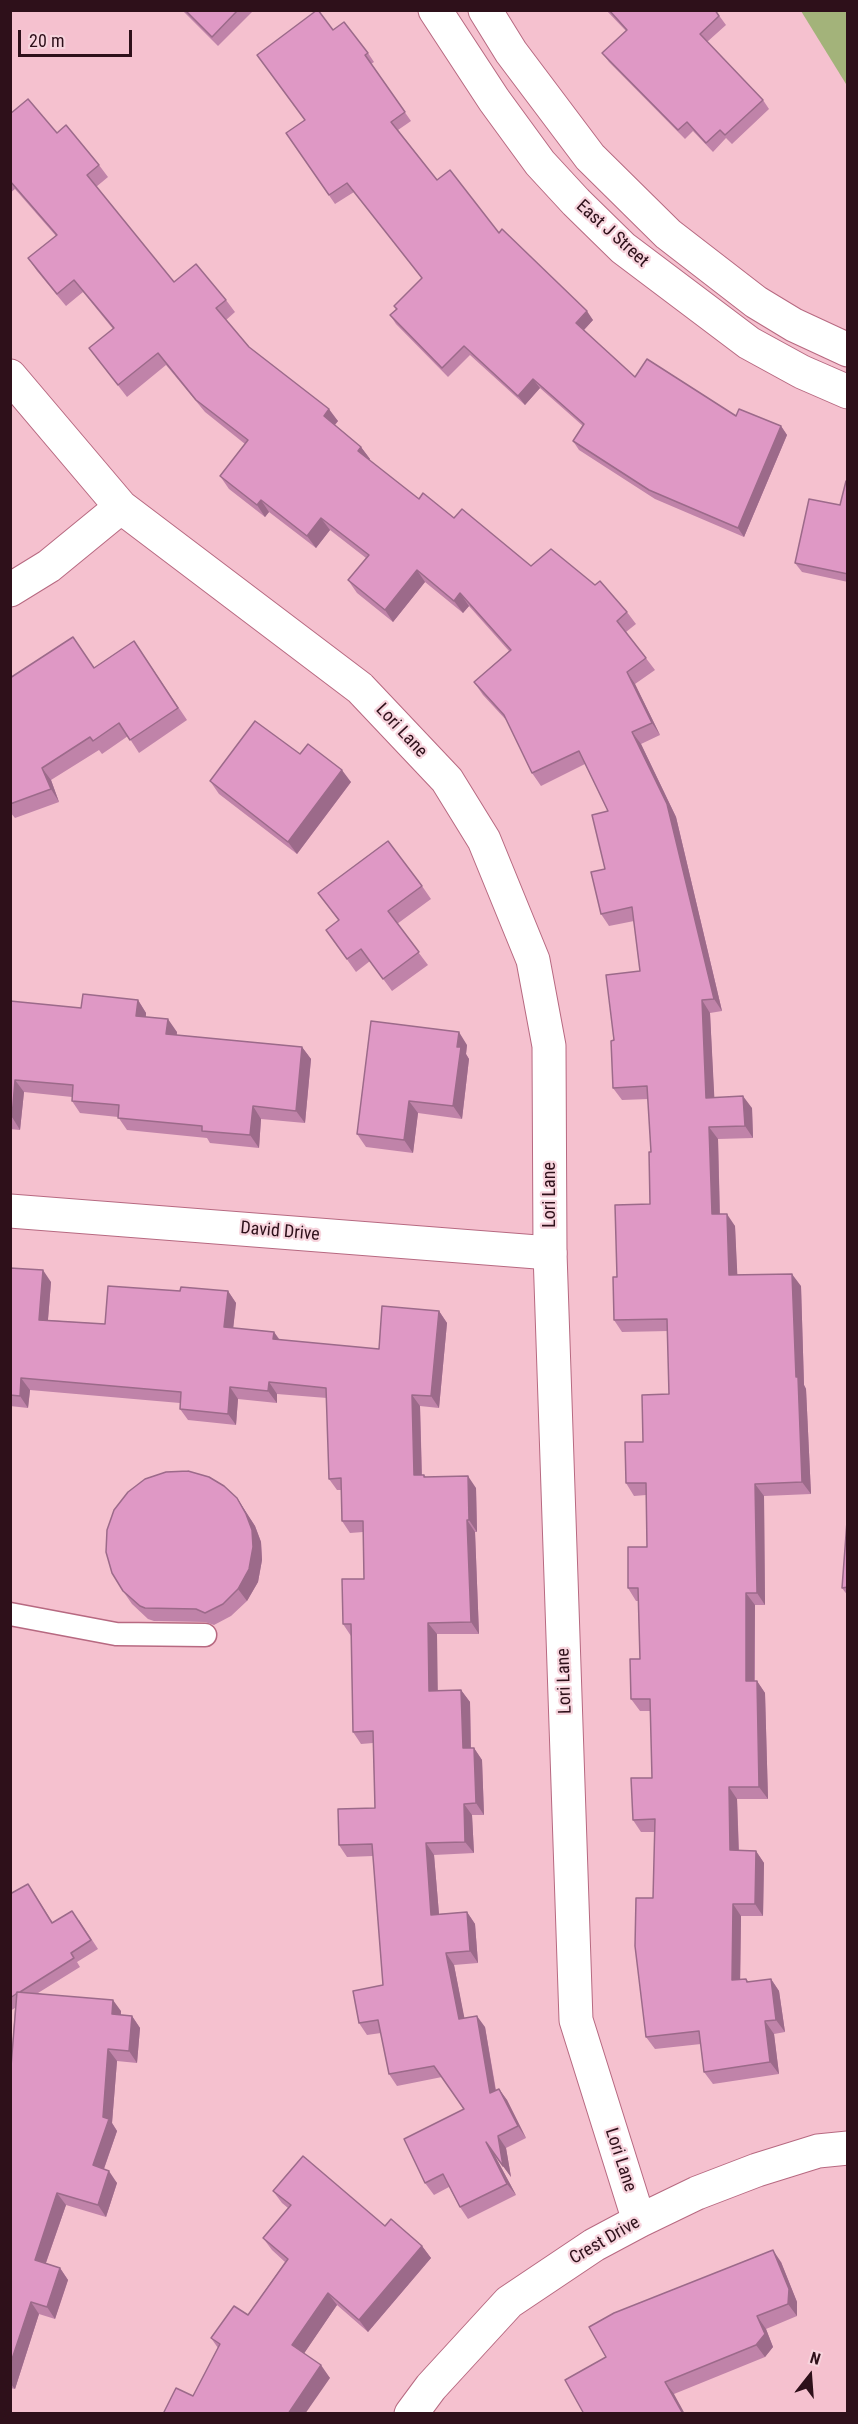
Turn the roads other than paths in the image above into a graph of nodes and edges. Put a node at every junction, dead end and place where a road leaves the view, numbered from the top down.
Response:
1 (435, 10) edge
2 (485, 10) edge
3 (848, 350) edge
4 (10, 376) edge
5 (848, 392) edge
6 (121, 507) junction
7 (10, 590) edge
8 (10, 1211) edge
9 (550, 1253) junction
10 (10, 1614) edge
11 (205, 1635) edge
12 (848, 2148) edge
13 (639, 2221) junction
14 (411, 2414) edge

1 - 5 street, East J Street
2 - 3 street, East J Street
4 - 6 street, Lori Lane
6 - 7 street
6 - 9 street, Lori Lane
8 - 9 street, David Drive
9 - 13 street, Lori Lane
10 - 11 lane
12 - 13 street, Crest Drive
13 - 14 street, Crest Drive

